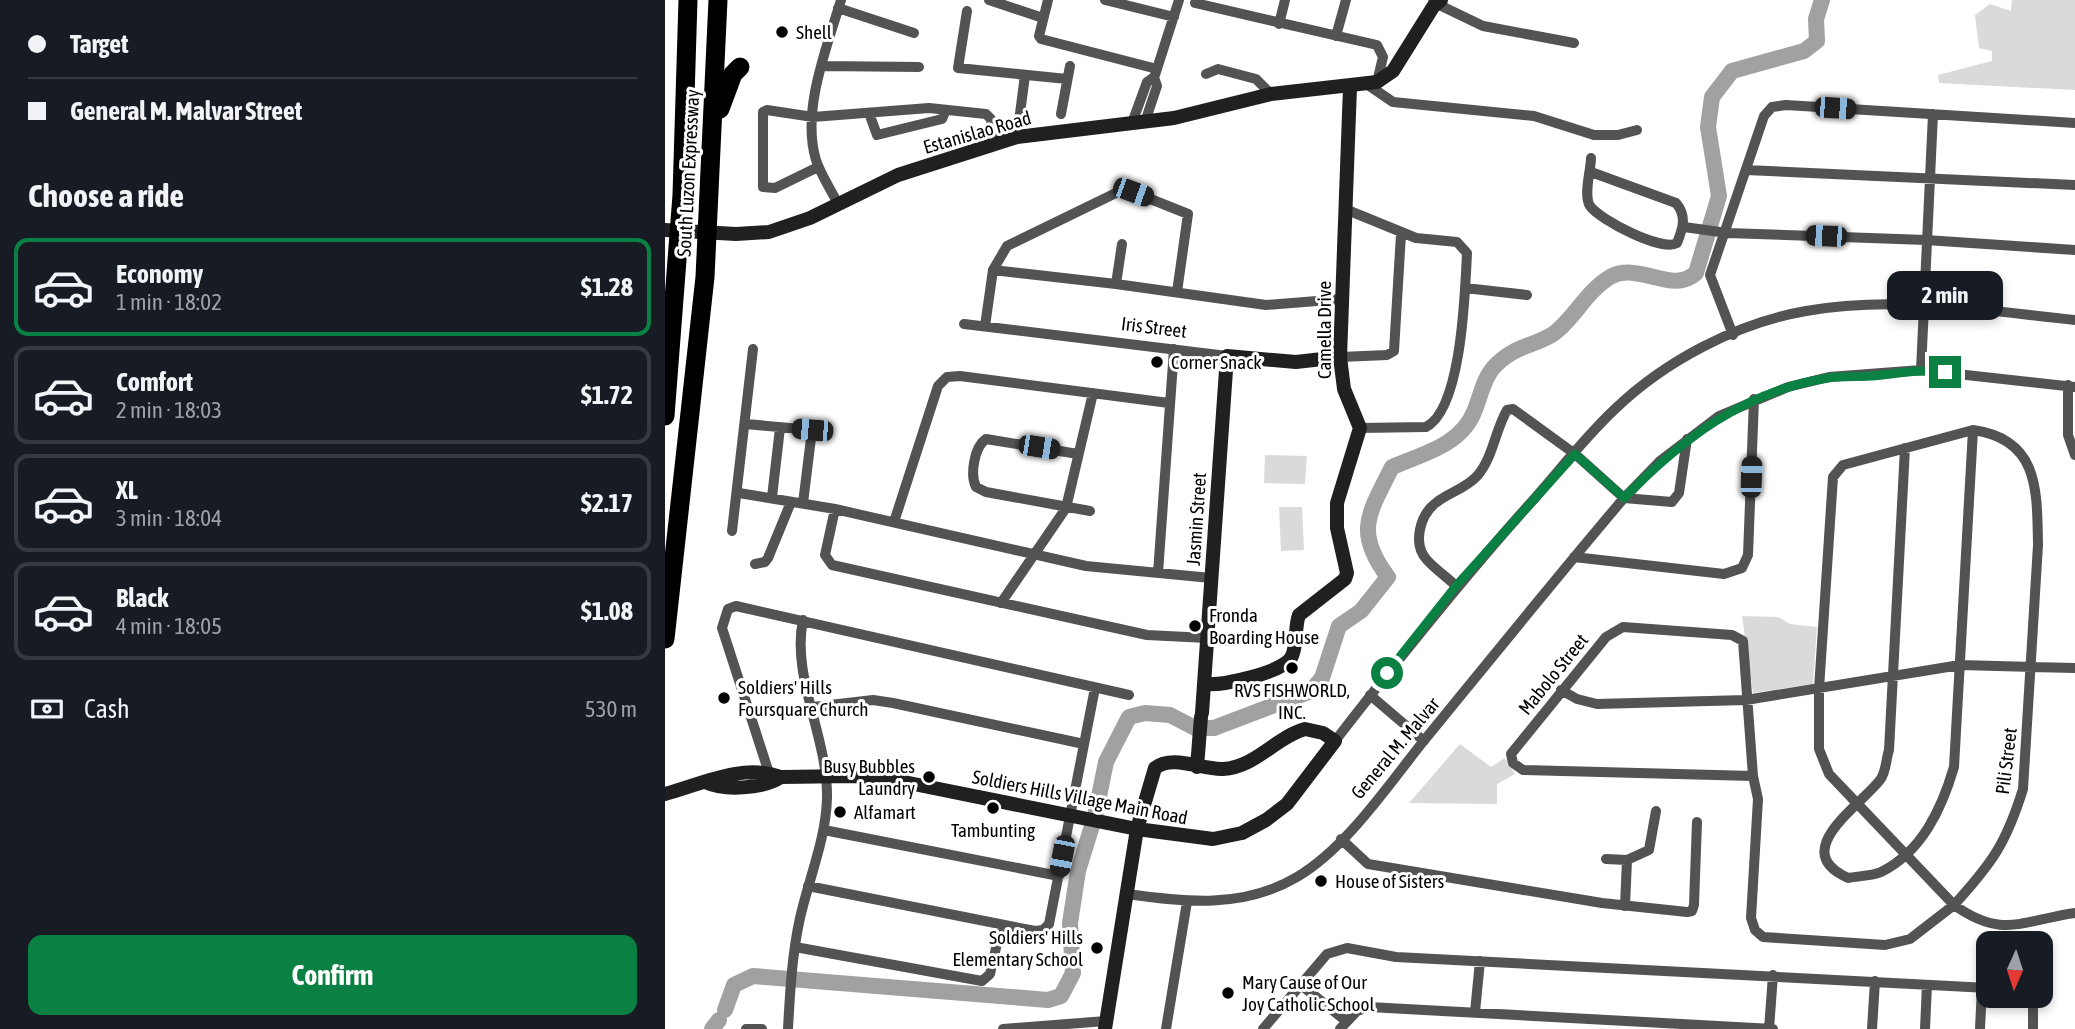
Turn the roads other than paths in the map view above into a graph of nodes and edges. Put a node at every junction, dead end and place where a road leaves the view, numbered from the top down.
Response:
1 (688, 0) edge
2 (718, 0) edge
3 (992, 0) edge
4 (1048, 0) edge
5 (1105, 0) edge
6 (1178, 0) edge
7 (1285, 0) edge
8 (1346, 0) edge
9 (1195, 3) dead end
10 (1436, 3) edge
11 (839, 4) edge
12 (1221, 5) edge
13 (967, 11) dead end
14 (1174, 17) junction
15 (1043, 18) junction
16 (1279, 24) junction
17 (913, 33) dead end
18 (1336, 36) junction
19 (1574, 43) dead end
20 (823, 66) junction
21 (1069, 66) dead end
22 (740, 67) dead end
23 (919, 67) dead end
24 (1156, 73) junction
25 (1206, 74) dead end
26 (1025, 75) junction
27 (1067, 79) junction
28 (1372, 83) junction
29 (1350, 87) junction
30 (1271, 93) junction
31 (946, 110) junction
32 (869, 113) junction
33 (1061, 114) dead end
34 (1933, 114) junction
35 (814, 117) junction
36 (1139, 123) junction
37 (2075, 123) edge
38 (713, 130) junction
39 (1637, 130) dead end
40 (1017, 137) junction
41 (993, 143) junction
42 (1591, 158) dead end
43 (818, 167) junction
44 (1746, 170) junction
45 (1591, 172) junction
46 (1929, 178) junction
47 (2075, 185) edge
48 (838, 204) junction
49 (1345, 209) junction
50 (1684, 227) junction
51 (665, 230) edge
52 (1715, 232) junction
53 (1401, 234) junction
54 (1926, 240) junction
55 (1122, 244) dead end
56 (2075, 250) edge
57 (993, 270) junction
58 (1116, 284) junction
59 (1465, 288) junction
60 (1178, 292) junction
61 (1527, 295) dead end
62 (1342, 299) junction
63 (1925, 305) junction
64 (2075, 320) edge
65 (964, 324) dead end
66 (985, 326) junction
67 (1733, 335) junction
68 (753, 349) dead end
69 (1174, 349) junction
70 (1227, 356) junction
71 (1339, 358) junction
72 (1921, 370) junction
73 (2072, 386) edge
74 (1093, 393) junction
75 (1754, 399) junction
76 (1169, 403) junction
77 (665, 416) edge
78 (746, 424) junction
79 (780, 428) junction
80 (1360, 428) junction
81 (1973, 430) junction
82 (1688, 439) junction
83 (1905, 448) junction
84 (1078, 454) junction
85 (1575, 454) junction
86 (2075, 455) edge
87 (739, 493) junction
88 (772, 498) junction
89 (1624, 498) junction
90 (791, 502) junction
91 (803, 503) junction
92 (1066, 508) junction
93 (835, 509) junction
94 (1090, 511) dead end
95 (894, 522) junction
96 (733, 531) dead end
97 (1033, 554) junction
98 (1574, 557) junction
99 (755, 564) dead end
100 (1158, 573) junction
101 (1211, 578) junction
102 (1456, 586) junction
103 (1002, 603) junction
104 (803, 620) junction
105 (1207, 638) junction
106 (665, 639) edge
107 (1960, 665) junction
108 (2032, 666) junction
109 (2075, 668) edge
110 (1891, 677) junction
111 (1204, 684) junction
112 (1095, 688) junction
113 (1819, 689) junction
114 (1561, 690) junction
115 (1129, 695) dead end
116 (1370, 695) junction
117 (1746, 700) junction
118 (813, 707) junction
119 (1335, 741) junction
120 (1424, 741) junction
121 (1084, 744) junction
122 (1197, 767) junction
123 (775, 775) junction
124 (827, 776) junction
125 (1753, 776) junction
126 (665, 794) edge
127 (1857, 804) junction
128 (1656, 811) dead end
129 (1076, 817) junction
130 (1697, 822) dead end
131 (1137, 829) junction
132 (824, 830) junction
133 (1341, 839) junction
134 (1905, 855) junction
135 (1606, 859) dead end
136 (1627, 860) junction
137 (1059, 877) junction
138 (808, 886) junction
139 (1127, 894) junction
140 (1187, 902) junction
141 (1954, 905) junction
142 (1625, 906) junction
143 (2075, 913) edge
144 (1001, 926) junction
145 (795, 947) junction
146 (1480, 961) junction
147 (1773, 975) junction
148 (1875, 981) junction
149 (1301, 985) junction
150 (1927, 985) junction
151 (1976, 987) edge
152 (1982, 1008) edge
153 (2033, 1008) edge
154 (1475, 1012) junction
155 (1106, 1025) edge
156 (1343, 1025) edge
157 (1588, 1025) edge
158 (1042, 1027) edge
159 (746, 1029) edge
160 (762, 1029) edge
161 (788, 1029) edge
162 (1003, 1029) edge
163 (1166, 1029) edge
164 (1263, 1029) edge
165 (1771, 1029) edge
166 (1872, 1029) edge
167 (1925, 1029) edge
168 (1980, 1029) edge
169 (2033, 1029) edge

1 - 77 highway, South Luzon Expressway
2 - 38 highway, South Luzon Expressway
3 - 15 street
4 - 15 street
5 - 14 street
6 - 14 street
7 - 16 street
8 - 18 street
9 - 12 street
10 - 19 street
10 - 28 street
11 - 17 street
11 - 20 street
12 - 16 street
13 - 26 street
14 - 24 street
15 - 24 street
16 - 18 street
18 - 28 street
20 - 23 street
20 - 35 street
21 - 27 street
22 - 38 highway
24 - 36 street
25 - 30 street
26 - 27 street
26 - 40 street
27 - 33 street
28 - 29 street, Estanislao Road
28 - 39 street
29 - 30 street, Estanislao Road
29 - 49 street, Camella Drive
30 - 36 street, Estanislao Road
31 - 32 street
31 - 32 street
31 - 41 street
32 - 35 street
34 - 37 street
34 - 44 street
34 - 46 street
35 - 43 street
35 - 43 street
36 - 40 street, Estanislao Road
38 - 106 highway, South Luzon Expressway
40 - 41 street, Estanislao Road
41 - 48 street, Estanislao Road
42 - 45 street
43 - 48 street
44 - 46 street
44 - 52 street
45 - 50 street
45 - 50 street
46 - 47 street
46 - 54 street
48 - 51 street, Estanislao Road
49 - 53 street
49 - 62 street, Camella Drive
50 - 52 street
52 - 54 street
52 - 67 street
53 - 59 street
53 - 71 street
54 - 56 street
54 - 63 street
55 - 58 street
57 - 58 street
57 - 60 street
57 - 66 street
58 - 60 street
59 - 61 street
59 - 80 street
60 - 62 street
62 - 71 street, Camella Drive
63 - 64 street, Soldiers Hills Village Main Road
63 - 67 street, Soldiers Hills Village Main Road
63 - 72 street
65 - 66 street, Iris Street
66 - 69 street, Iris Street
67 - 85 street, Soldiers Hills Village Main Road
68 - 78 street
69 - 70 street, Iris Street
69 - 76 street
70 - 71 street, Iris Street
70 - 101 street, Jasmin Street
71 - 80 street, Camella Drive
72 - 73 street, General M. Malvar
72 - 75 street, General M. Malvar
73 - 86 street
74 - 76 street
74 - 84 street
74 - 95 street
75 - 82 street, General M. Malvar
75 - 98 street
76 - 100 street
78 - 79 street
78 - 87 street
79 - 88 street
79 - 91 street
80 - 111 street
81 - 83 street, Pili Street
81 - 107 street
81 - 108 street, Pili Street
82 - 89 street, General M. Malvar
82 - 89 street
83 - 110 street
83 - 113 street, Pili Street
84 - 92 street
84 - 92 street
85 - 89 street
85 - 102 street, Soldiers Hills Village Main Road
85 - 102 street
87 - 88 street
87 - 96 street
88 - 90 street
89 - 98 street, General M. Malvar
90 - 91 street
90 - 99 street
91 - 93 street
92 - 94 street
92 - 97 street
93 - 95 street
93 - 103 street
95 - 97 street
97 - 100 street
97 - 103 street
98 - 120 street, General M. Malvar
100 - 101 street
101 - 105 street, Jasmin Street
102 - 116 street, Soldiers Hills Village Main Road
103 - 105 street
104 - 112 street
104 - 118 street
104 - 123 street
105 - 111 street, Jasmin Street
107 - 108 street
107 - 110 street
107 - 134 street
108 - 109 street
108 - 141 street, Pili Street
110 - 113 street
110 - 127 street
111 - 122 street, Jasmin Street
112 - 115 street
112 - 121 street
113 - 117 street
113 - 127 street, Pili Street
114 - 117 street
114 - 117 street, Mabolo Street
114 - 125 street, Mabolo Street
116 - 119 street, Soldiers Hills Village Main Road
116 - 120 street
117 - 125 street, Mabolo Street
118 - 121 street
118 - 124 street
119 - 122 street
119 - 131 street, Soldiers Hills Village Main Road
120 - 133 street, General M. Malvar
121 - 129 street
122 - 131 street
123 - 124 street, Soldiers Hills Village Main Road
123 - 126 street, Soldiers Hills Village Main Road
124 - 129 street, Soldiers Hills Village Main Road
124 - 132 street
125 - 141 street
127 - 134 street, Pili Street
127 - 134 street
128 - 136 street
129 - 131 street, Soldiers Hills Village Main Road
129 - 137 street
130 - 142 street
131 - 139 street
132 - 137 street
132 - 138 street
133 - 140 street, General M. Malvar
133 - 142 street
134 - 141 street, Pili Street
135 - 136 street
136 - 142 street
137 - 144 street
138 - 144 street
138 - 145 street
139 - 140 street, General M. Malvar
139 - 155 street
140 - 163 street
141 - 143 street
144 - 145 street
145 - 161 street
146 - 147 street
146 - 149 street
146 - 154 street
147 - 148 street
147 - 165 street
148 - 150 street
148 - 166 street
149 - 156 street
149 - 164 street
150 - 151 street
150 - 167 street
152 - 168 street
153 - 169 street
154 - 156 street
154 - 157 street
155 - 158 street
157 - 165 street
158 - 162 street
159 - 160 street

